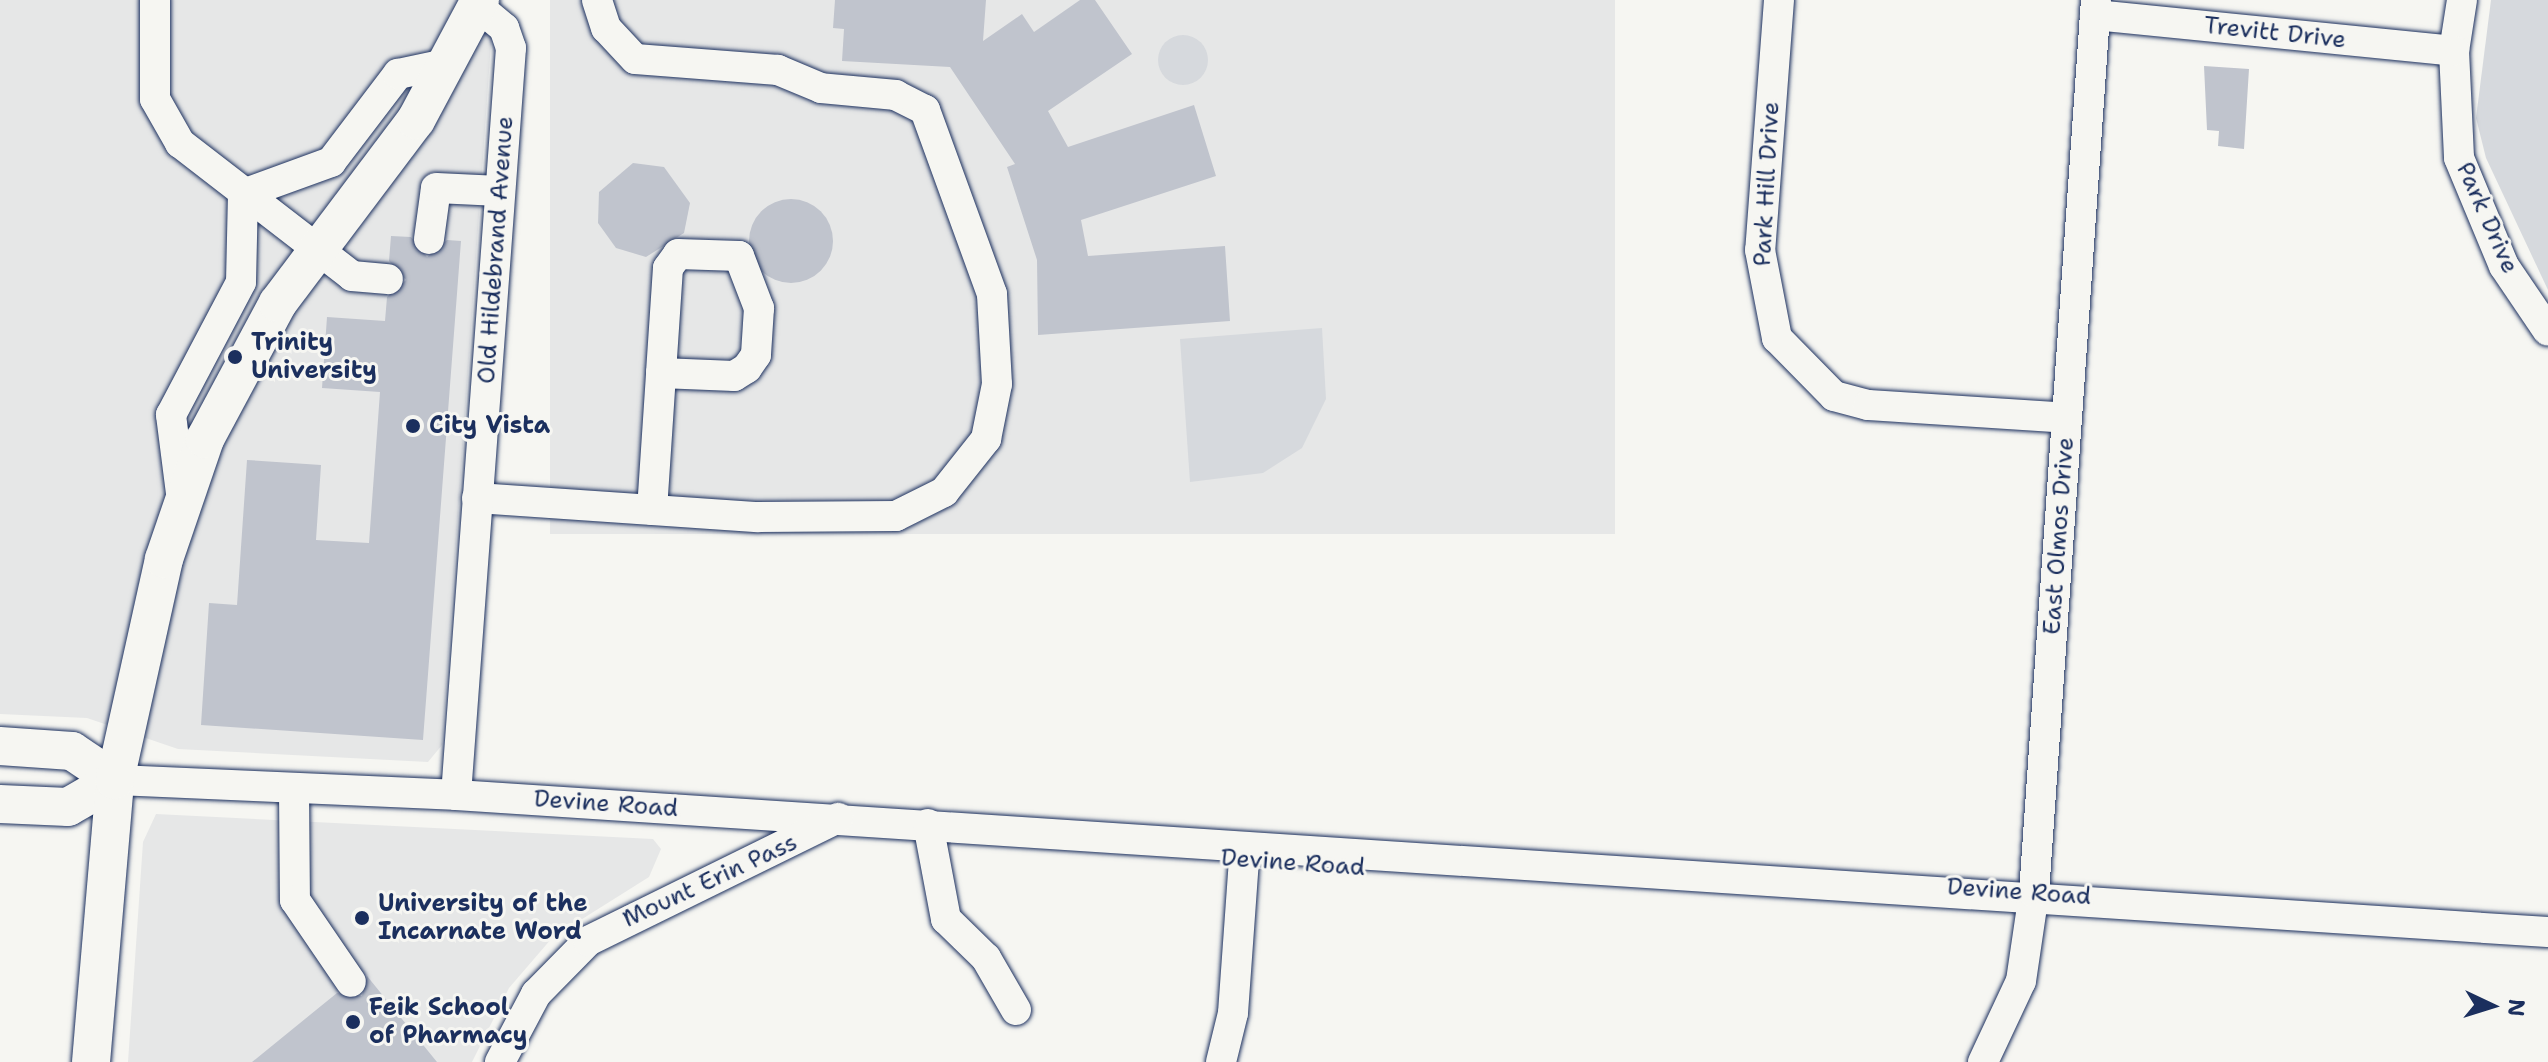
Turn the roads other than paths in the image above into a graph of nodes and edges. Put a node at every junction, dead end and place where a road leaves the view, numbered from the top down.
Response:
1 (155, 0) edge
2 (597, 0) edge
3 (1779, 0) edge
4 (2462, 0) edge
5 (479, 3) edge
6 (2096, 8) edge
7 (2454, 51) junction
8 (450, 63) junction
9 (500, 191) junction
10 (243, 194) junction
11 (429, 239) dead end
12 (318, 251) junction
13 (388, 279) dead end
14 (2548, 331) edge
15 (661, 373) junction
16 (2067, 418) junction
17 (477, 498) junction
18 (183, 504) junction
19 (652, 510) junction
20 (0, 746) edge
21 (115, 780) junction
22 (294, 791) junction
23 (456, 795) junction
24 (0, 804) edge
25 (838, 818) junction
26 (928, 824) junction
27 (1097, 835) junction
28 (1244, 859) junction
29 (1490, 859) junction
30 (2034, 893) junction
31 (2548, 932) edge
32 (351, 982) dead end
33 (1016, 1010) dead end
34 (91, 1062) edge
35 (500, 1062) edge
36 (1221, 1062) edge
37 (1983, 1062) edge

1 - 10 street
2 - 19 street
3 - 16 street, Park Hill Drive
4 - 7 street, Park Drive
5 - 8 main road
5 - 9 street, Old Hildebrand Avenue
6 - 7 street, Trevitt Drive
6 - 16 street, East Olmos Drive
7 - 14 street, Park Drive
8 - 10 street
8 - 12 main road
9 - 11 street
9 - 17 street, Old Hildebrand Avenue
10 - 12 street
10 - 18 street
12 - 13 street
12 - 18 main road
15 - 15 street
15 - 19 street
16 - 30 street, East Olmos Drive
17 - 19 street
17 - 23 street, Old Hildebrand Avenue
18 - 21 main road
20 - 21 main road
21 - 22 street, Devine Road
21 - 24 main road
21 - 34 main road
22 - 23 street, Devine Road
22 - 32 street
23 - 25 street, Devine Road
25 - 26 street, Devine Road
25 - 35 street, Mount Erin Pass
26 - 27 street, Devine Road
26 - 33 street
27 - 28 street, Devine Road
27 - 29 street, Devine Road
28 - 29 street, Devine Road
28 - 36 street
29 - 30 street, Devine Road
30 - 31 street, Devine Road
30 - 37 street, East Olmos Drive

